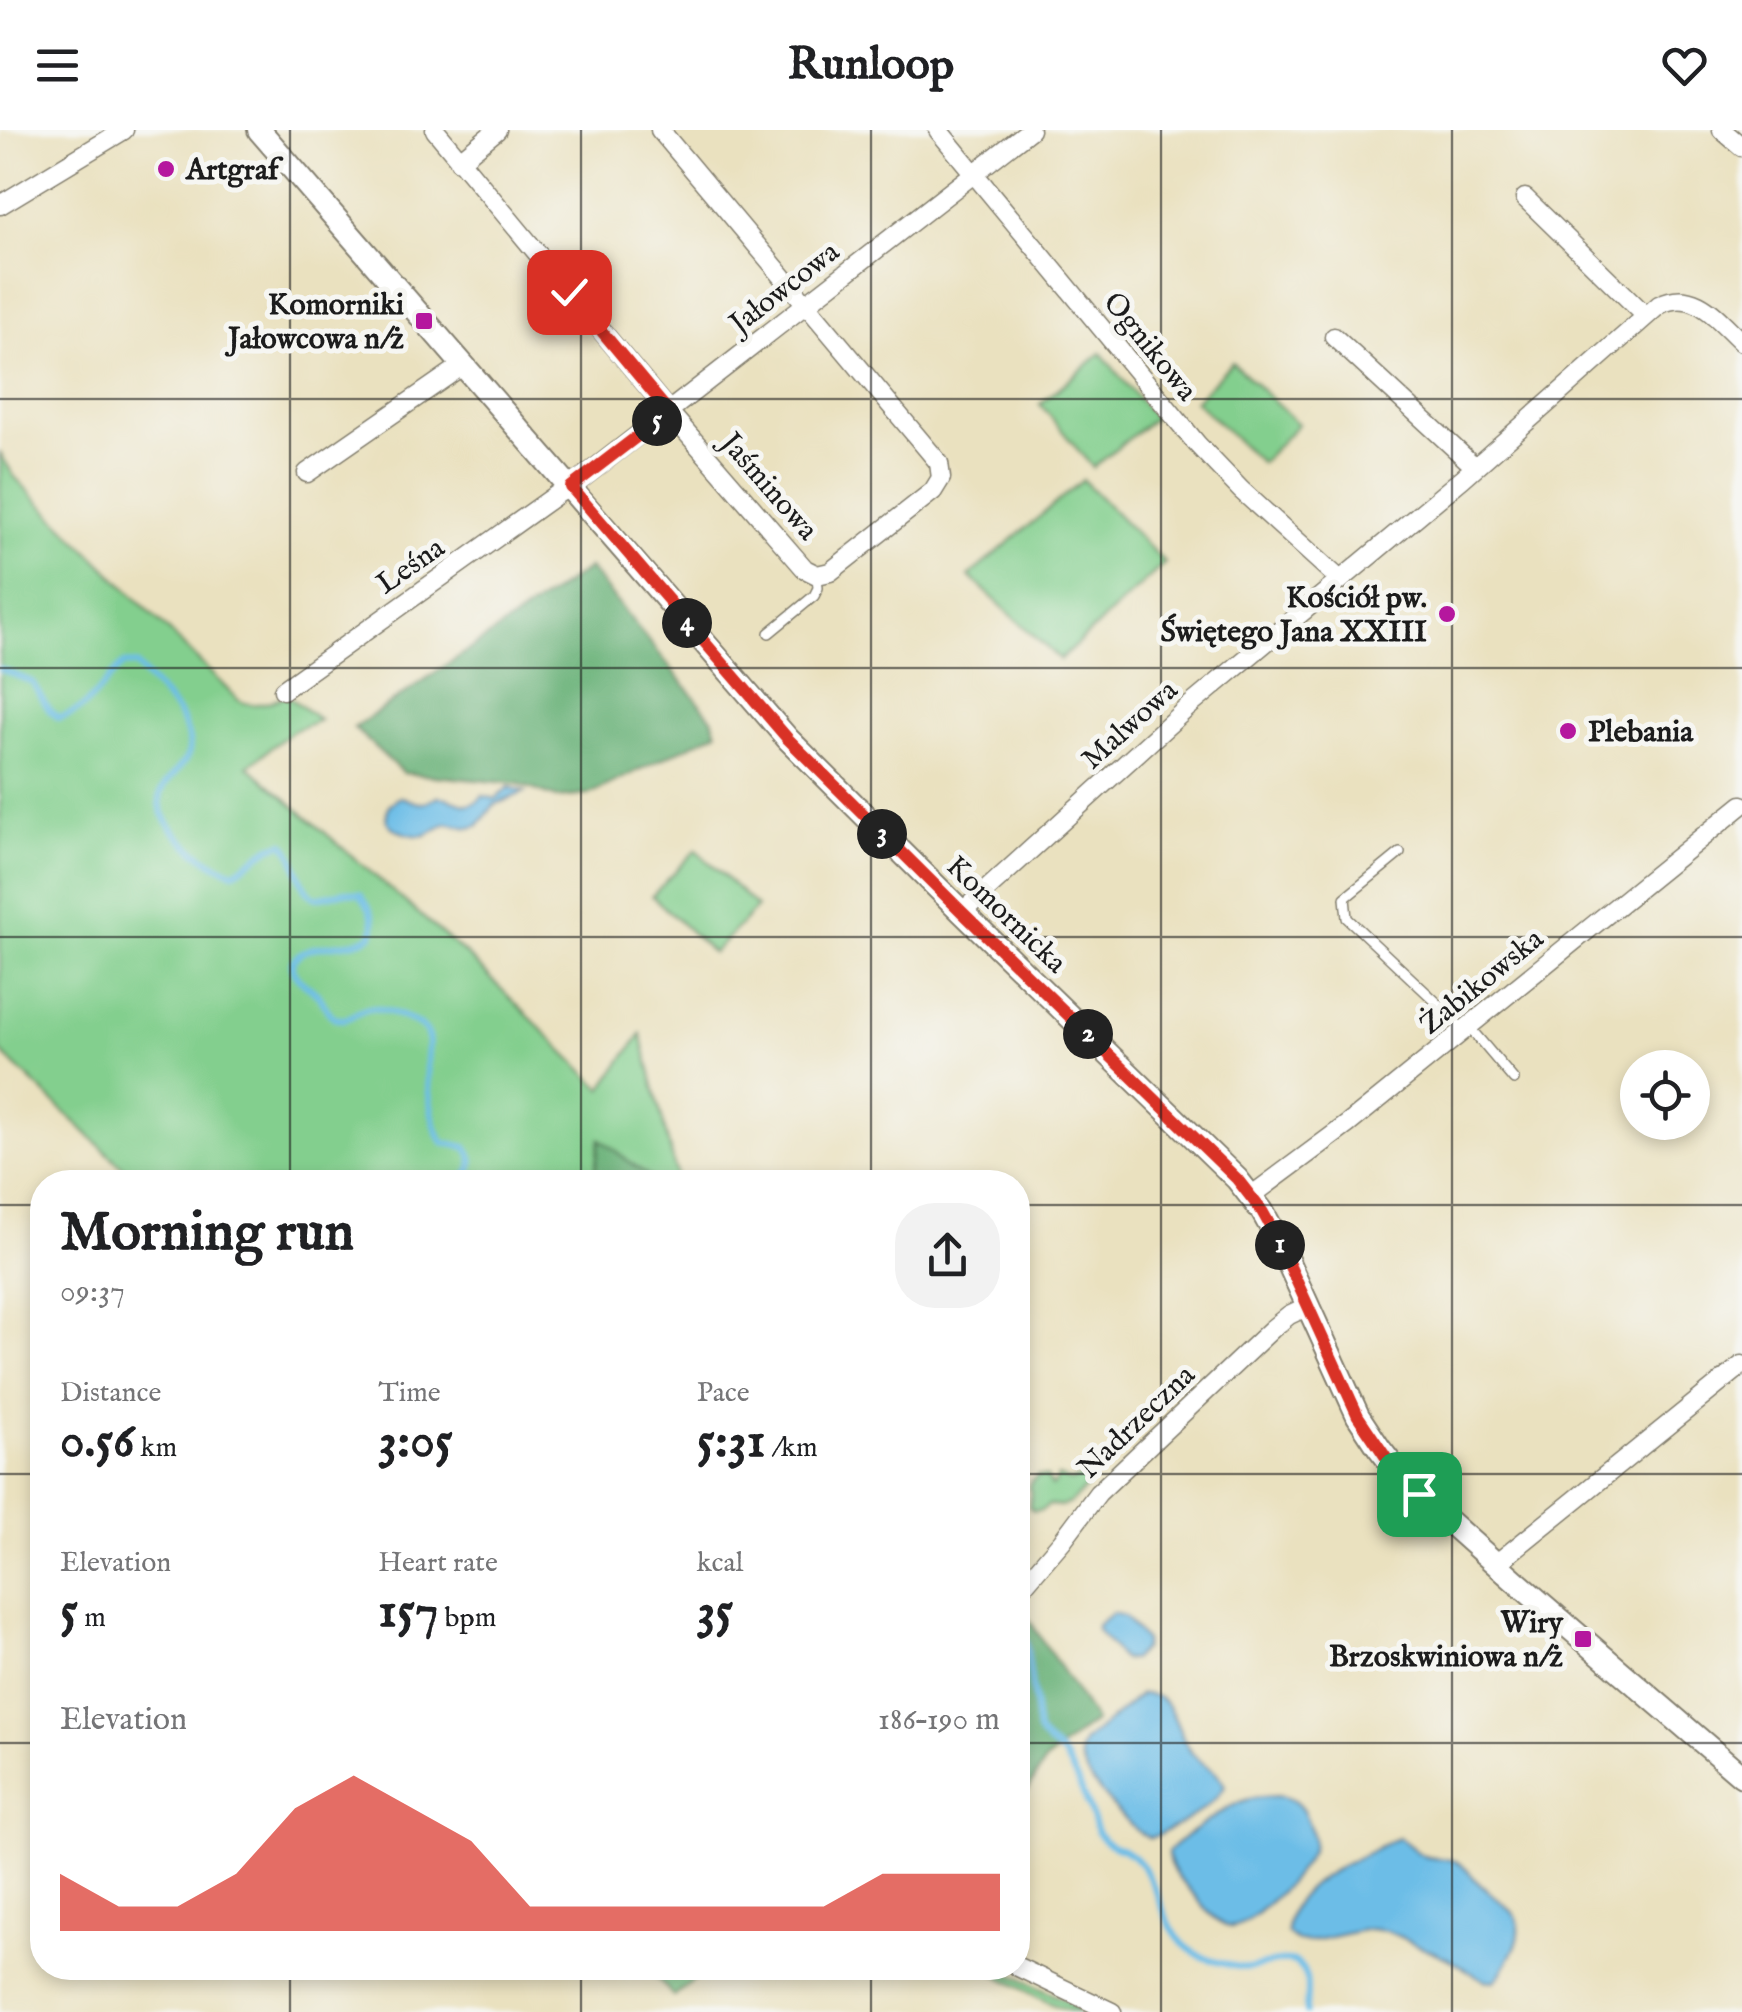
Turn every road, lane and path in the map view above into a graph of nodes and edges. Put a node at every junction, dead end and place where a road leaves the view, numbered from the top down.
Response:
1 (124, 130) edge
2 (259, 130) edge
3 (434, 130) edge
4 (497, 130) edge
5 (660, 130) edge
6 (938, 130) edge
7 (1030, 130) edge
8 (1722, 130) edge
9 (1742, 147) edge
10 (460, 160) junction
11 (975, 174) junction
12 (1525, 198) dead end
13 (0, 205) edge
14 (807, 304) junction
15 (1646, 316) junction
16 (1334, 336) dead end
17 (1742, 342) edge
18 (463, 365) junction
19 (669, 412) junction
20 (1475, 467) junction
21 (307, 473) dead end
22 (571, 487) junction
23 (817, 575) junction
24 (1339, 580) junction
25 (768, 634) dead end
26 (283, 690) dead end
27 (1742, 805) edge
28 (1400, 853) dead end
29 (962, 912) junction
30 (1466, 1029) junction
31 (1514, 1080) dead end
32 (1251, 1196) junction
33 (1308, 1306) junction
34 (1742, 1365) edge
35 (1496, 1564) junction
36 (1030, 1577) edge
37 (1742, 1776) edge
38 (1030, 1974) edge
39 (1112, 2012) edge

1 - 13 street
2 - 18 street, Komornicka
3 - 10 street, Jaśminowa
4 - 10 street
5 - 14 street
6 - 11 street, Ognikowa
7 - 11 street, Jałowcowa
8 - 9 street
10 - 19 street, Jaśminowa
11 - 14 street, Jałowcowa
11 - 24 street, Ognikowa
12 - 15 street
14 - 19 street, Jałowcowa
14 - 23 street, Jaśminowa
15 - 17 street
15 - 20 street, Malwowa
16 - 20 street
18 - 21 street
18 - 22 street, Komornicka
19 - 22 street, Jałowcowa
19 - 23 street, Jaśminowa
20 - 24 street, Malwowa
22 - 26 street, Leśna
22 - 29 street, Komornicka
23 - 25 lane
24 - 29 street, Malwowa
27 - 30 street, Żabikowska
28 - 30 lane
29 - 32 street, Komornicka
30 - 31 lane
30 - 32 street, Żabikowska
32 - 33 street, Komornicka
33 - 35 street, Komornicka
33 - 36 street, Nadrzeczna
34 - 35 street
35 - 37 street, Komornicka
38 - 39 street

